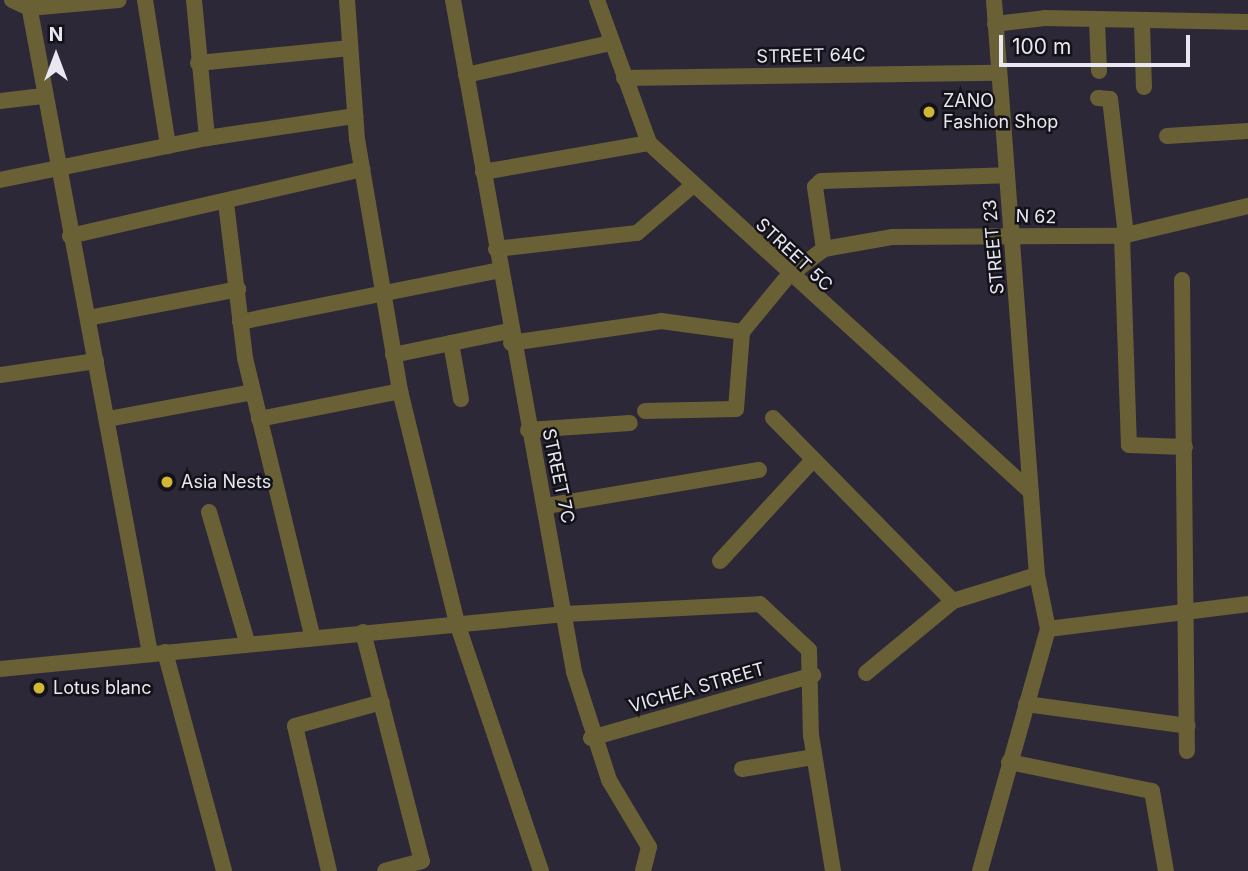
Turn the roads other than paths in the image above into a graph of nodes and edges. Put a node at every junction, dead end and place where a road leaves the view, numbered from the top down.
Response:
1 (11, 0) edge
2 (119, 0) edge
3 (145, 0) edge
4 (194, 0) edge
5 (346, 0) edge
6 (453, 0) edge
7 (597, 0) edge
8 (994, 0) edge
9 (0, 1) edge
10 (28, 4) edge
11 (1097, 21) junction
12 (1248, 22) edge
13 (995, 23) junction
14 (1142, 24) junction
15 (610, 43) junction
16 (350, 48) junction
17 (198, 63) junction
18 (1099, 71) dead end
19 (997, 73) junction
20 (466, 75) junction
21 (624, 78) junction
22 (1144, 87) dead end
23 (43, 96) junction
24 (1098, 98) dead end
25 (0, 101) edge
26 (355, 116) junction
27 (1248, 131) edge
28 (1167, 136) dead end
29 (207, 138) junction
30 (649, 143) junction
31 (168, 146) junction
32 (362, 169) junction
33 (483, 172) junction
34 (57, 173) junction
35 (1007, 175) junction
36 (0, 180) edge
37 (692, 186) junction
38 (226, 202) junction
39 (1248, 205) edge
40 (1013, 235) junction
41 (70, 236) junction
42 (1124, 236) junction
43 (496, 249) junction
44 (824, 249) junction
45 (500, 270) junction
46 (788, 276) junction
47 (1182, 280) dead end
48 (238, 289) junction
49 (381, 294) junction
50 (88, 318) junction
51 (240, 322) junction
52 (742, 332) junction
53 (510, 337) junction
54 (452, 343) junction
55 (393, 355) junction
56 (96, 361) junction
57 (0, 375) edge
58 (400, 391) junction
59 (253, 393) junction
60 (461, 399) dead end
61 (645, 411) dead end
62 (773, 418) dead end
63 (108, 419) junction
64 (259, 419) junction
65 (631, 423) dead end
66 (528, 430) junction
67 (1185, 447) junction
68 (812, 461) junction
69 (759, 470) dead end
70 (1031, 492) junction
71 (546, 506) junction
72 (209, 512) dead end
73 (720, 561) dead end
74 (1037, 575) junction
75 (953, 601) junction
76 (1248, 604) edge
77 (1189, 609) junction
78 (565, 614) junction
79 (457, 623) junction
80 (1048, 629) junction
81 (363, 632) junction
82 (312, 636) junction
83 (247, 642) junction
84 (157, 652) junction
85 (0, 668) edge
86 (866, 673) dead end
87 (813, 675) junction
88 (382, 702) junction
89 (1026, 704) junction
90 (1188, 726) junction
91 (591, 738) junction
92 (1187, 751) dead end
93 (814, 757) junction
94 (1009, 762) junction
95 (742, 769) dead end
96 (224, 871) edge
97 (329, 871) edge
98 (385, 871) edge
99 (541, 871) edge
100 (643, 871) edge
101 (833, 871) edge
102 (979, 871) edge
103 (1166, 871) edge

1 - 9 street
1 - 10 street
2 - 10 street
3 - 31 street
4 - 17 street
5 - 16 street
6 - 20 street, STREET 7C
7 - 15 street, STREET 5C
8 - 13 street, STREET 23
10 - 23 street
11 - 13 street
11 - 14 street
11 - 18 street
12 - 14 street
13 - 19 street, STREET 23
14 - 22 street
15 - 20 street
15 - 21 street, STREET 5C
16 - 17 street
16 - 26 street
17 - 29 street
19 - 21 street, STREET 64C
19 - 35 street, STREET 23
20 - 33 street, STREET 7C
21 - 30 street, STREET 5C
23 - 25 street
23 - 34 street
24 - 42 street
26 - 29 street
26 - 32 street
27 - 28 street
29 - 31 street
30 - 33 street
30 - 37 street, STREET 5C
31 - 34 street
32 - 38 street
32 - 49 street
33 - 43 street, STREET 7C
34 - 36 street
34 - 41 street
35 - 40 street, STREET 23
35 - 44 street
37 - 43 street
37 - 46 street, STREET 5C
38 - 41 street
38 - 48 street
39 - 42 street, N 62
40 - 42 street, N 62
40 - 44 street, N 62
40 - 70 street, STREET 23
41 - 50 street
42 - 67 street
43 - 45 street, STREET 7C
44 - 46 street, N 62
45 - 49 street
45 - 53 street, STREET 7C
46 - 52 street, N 62
46 - 70 street, STREET 5C
47 - 67 street
48 - 50 street
48 - 51 street
49 - 51 street
49 - 55 street
50 - 56 street
51 - 59 street
52 - 53 street
52 - 61 street
53 - 54 street
53 - 66 street, STREET 7C
54 - 55 street
54 - 60 street
55 - 58 street
56 - 57 street
56 - 63 street
58 - 64 street
58 - 79 street
59 - 63 street
59 - 64 street
62 - 68 street
63 - 84 street
64 - 82 street
65 - 66 street
66 - 71 street, STREET 7C
67 - 77 street
68 - 73 street
68 - 75 street
69 - 71 street
70 - 74 street, STREET 23
71 - 78 street, STREET 7C
72 - 83 street
74 - 75 street
74 - 80 street, STREET 23
75 - 86 street
76 - 77 street
77 - 80 street
77 - 90 street
78 - 79 street
78 - 87 street
78 - 91 street, STREET 7C
79 - 81 street
79 - 99 street
80 - 89 street
81 - 82 street
81 - 88 street
82 - 83 street
83 - 84 street
84 - 85 street
84 - 96 street
87 - 91 street, VICHEA STREET
87 - 93 street
88 - 97 street
88 - 98 street
89 - 90 street
89 - 94 street
90 - 92 street
91 - 100 street, STREET 7C
93 - 95 street
93 - 101 street
94 - 102 street
94 - 103 street

